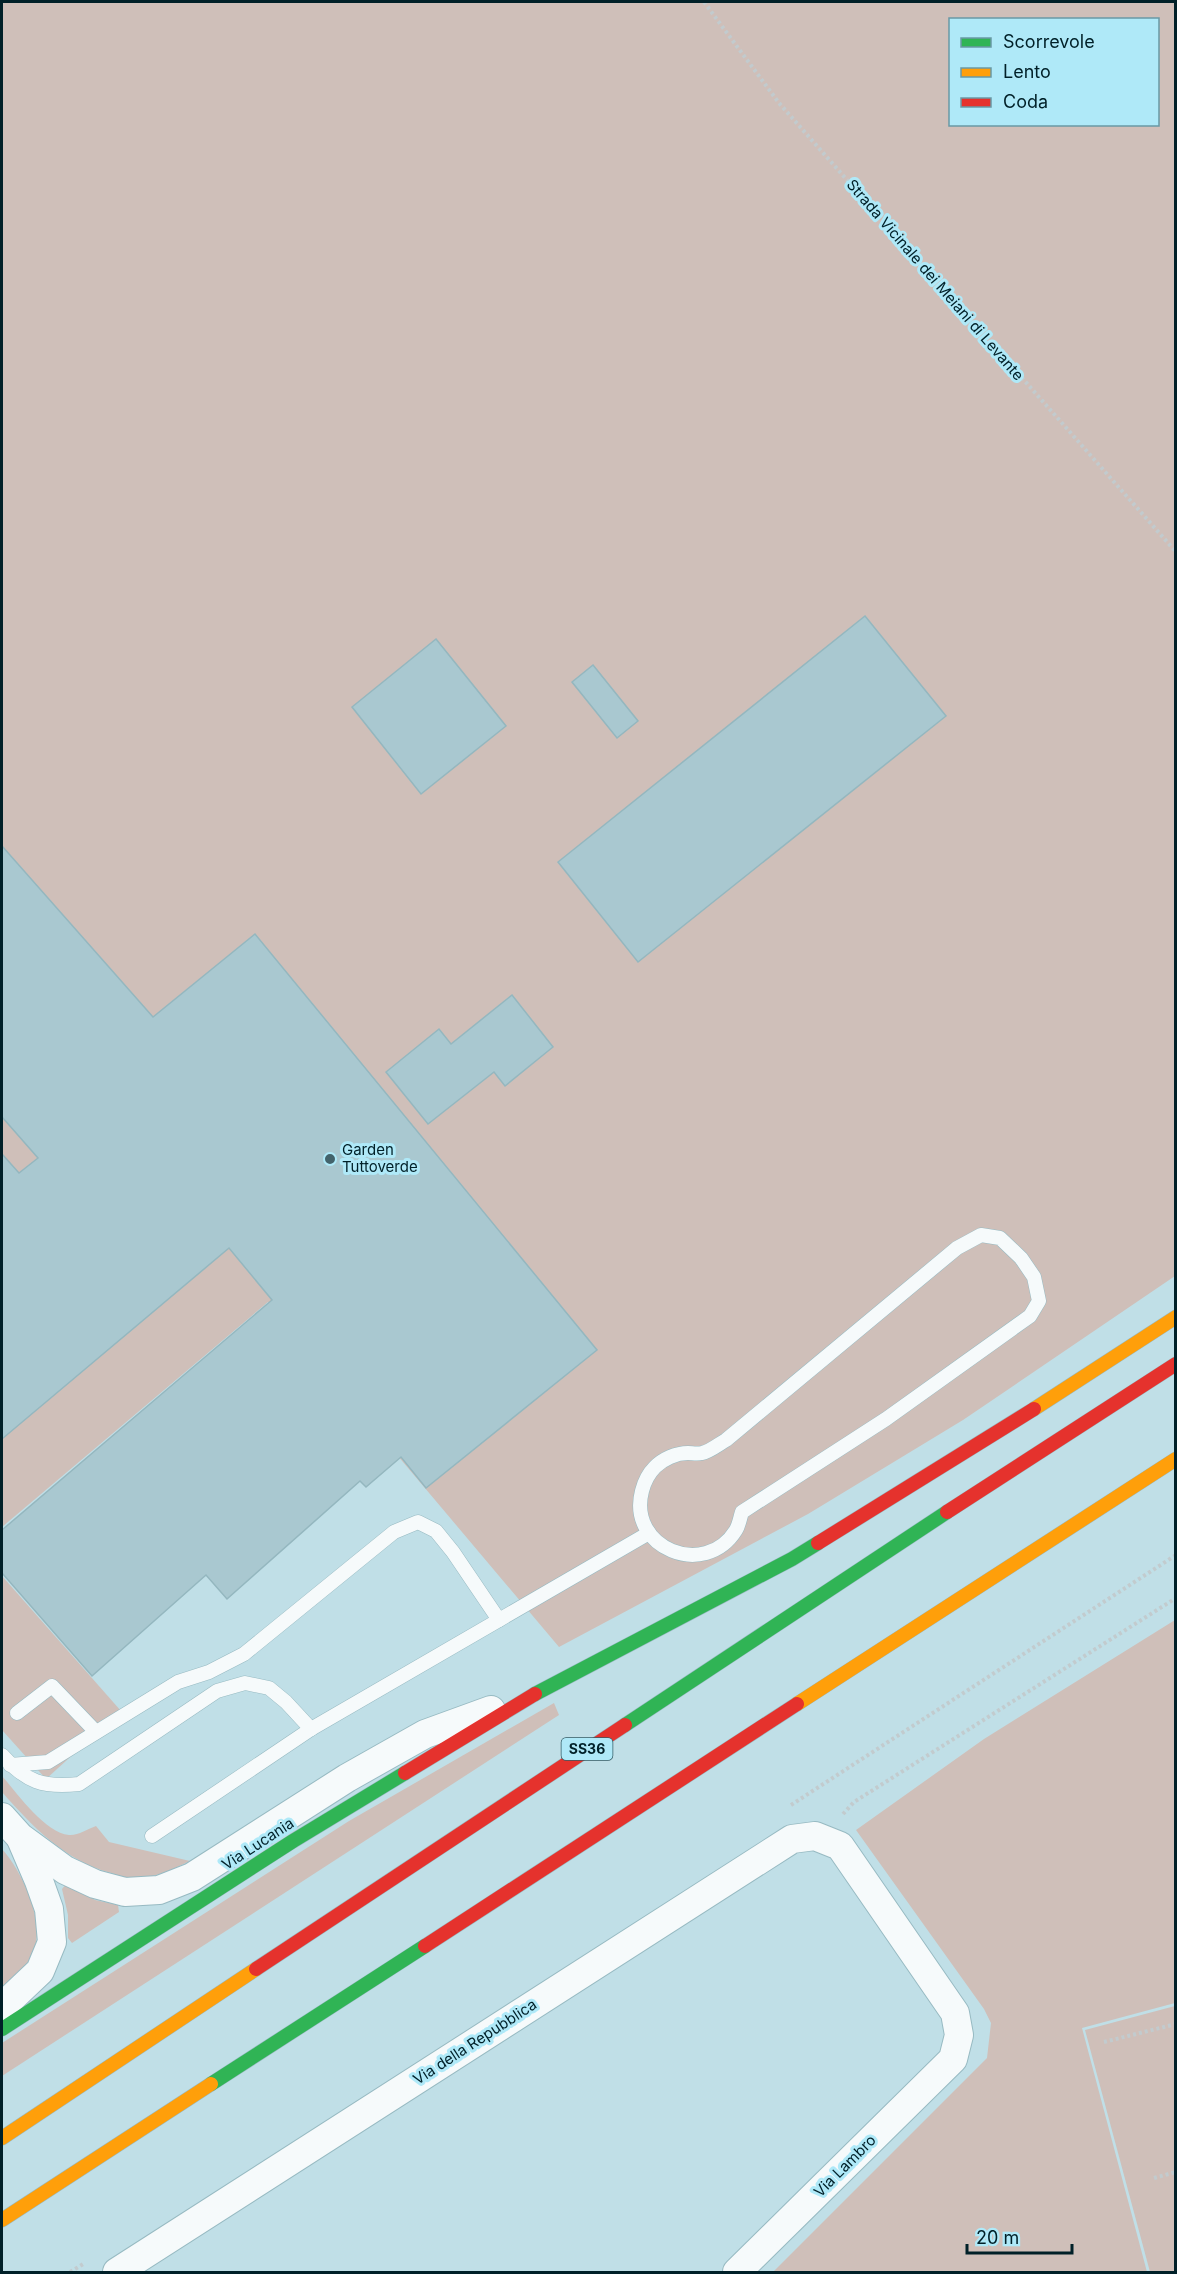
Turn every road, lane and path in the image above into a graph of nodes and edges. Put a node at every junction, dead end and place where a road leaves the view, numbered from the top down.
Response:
1 (704, 2) edge
2 (1176, 552) edge
3 (1176, 1317) edge
4 (1176, 1364) edge
5 (1176, 1459) edge
6 (649, 1533) junction
7 (1176, 1598) edge
8 (499, 1620) junction
9 (536, 1694) junction
10 (17, 1713) dead end
11 (311, 1728) junction
12 (96, 1732) junction
13 (6, 1760) edge
14 (11, 1827) edge
15 (152, 1836) dead end
16 (840, 1846) junction
17 (2, 2007) edge
18 (1176, 2024) edge
19 (2, 2029) edge
20 (1104, 2042) dead end
21 (2, 2138) edge
22 (1176, 2172) edge
23 (1154, 2178) dead end
24 (2, 2220) edge
25 (117, 2272) edge
26 (737, 2272) edge

1 - 2 path, Strada Vicinale dei Meiani di Levante
3 - 9 main road, Via Lucania
4 - 21 main road, SS36
5 - 24 main road
6 - 6 lane
6 - 8 lane
7 - 16 path
8 - 11 lane
8 - 12 lane
9 - 14 street
9 - 19 main road, Via Lucania
10 - 12 lane
11 - 13 lane
11 - 15 lane
12 - 13 lane
14 - 17 street
16 - 25 street, Via della Repubblica
16 - 26 street, Via Lambro
18 - 20 path
22 - 23 path

